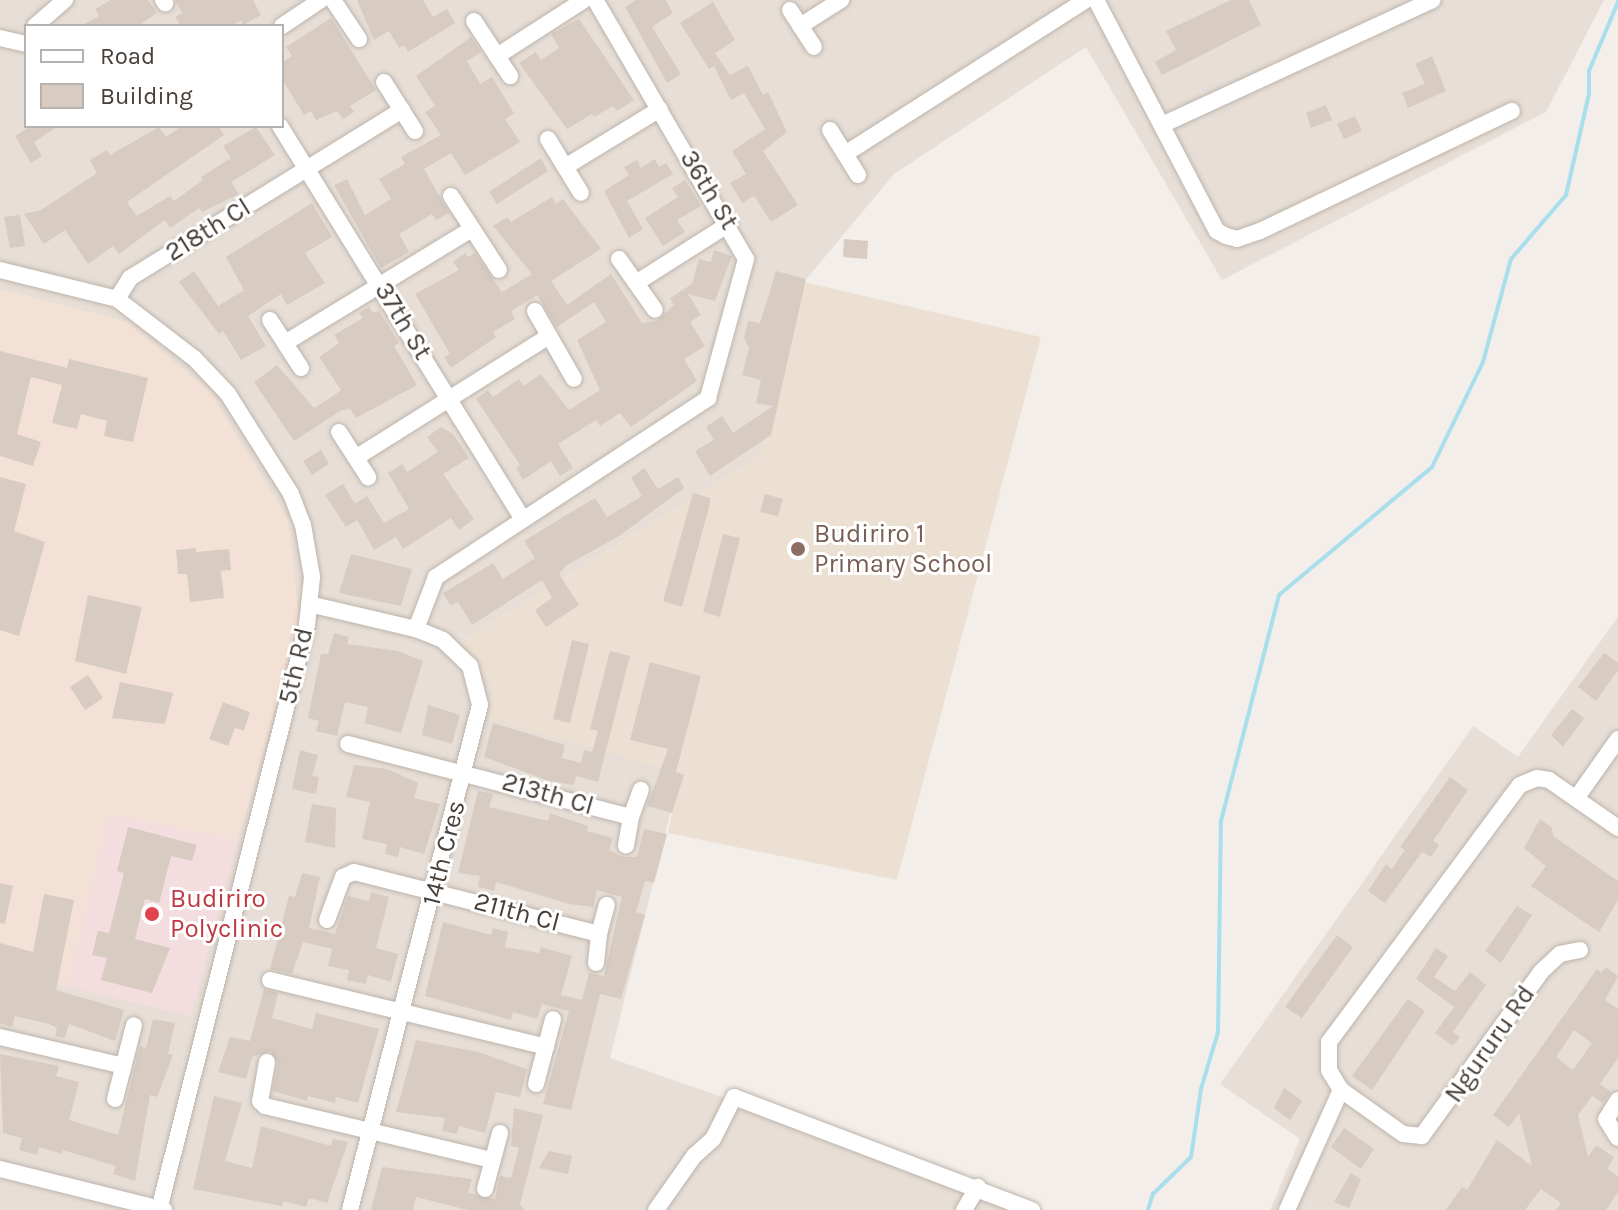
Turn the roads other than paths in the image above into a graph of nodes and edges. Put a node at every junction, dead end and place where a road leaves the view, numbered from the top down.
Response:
1 (65, 0) edge
2 (321, 0) edge
3 (333, 0) edge
4 (584, 0) edge
5 (595, 0) edge
6 (841, 0) edge
7 (1096, 0) edge
8 (1432, 0) edge
9 (1077, 2) edge
10 (790, 10) dead end
11 (474, 21) dead end
12 (37, 24) edge
13 (284, 25) edge
14 (800, 26) junction
15 (0, 38) edge
16 (359, 39) dead end
17 (24, 42) edge
18 (814, 47) dead end
19 (497, 56) junction
20 (510, 76) dead end
21 (384, 82) dead end
22 (660, 109) junction
23 (402, 110) junction
24 (1512, 111) dead end
25 (1162, 125) junction
26 (281, 128) edge
27 (830, 130) dead end
28 (415, 131) dead end
29 (548, 139) dead end
30 (845, 154) junction
31 (565, 167) junction
32 (308, 169) junction
33 (858, 175) dead end
34 (581, 193) dead end
35 (451, 196) dead end
36 (729, 224) junction
37 (472, 229) junction
38 (619, 259) dead end
39 (0, 270) edge
40 (499, 270) dead end
41 (636, 283) junction
42 (382, 284) junction
43 (117, 299) junction
44 (655, 310) dead end
45 (535, 311) dead end
46 (270, 320) dead end
47 (549, 336) junction
48 (285, 343) junction
49 (301, 368) dead end
50 (574, 379) dead end
51 (451, 400) junction
52 (339, 432) dead end
53 (357, 457) junction
54 (368, 477) dead end
55 (523, 519) junction
56 (309, 604) junction
57 (416, 629) junction
58 (1618, 739) edge
59 (348, 744) dead end
60 (465, 770) junction
61 (641, 790) dead end
62 (1577, 797) junction
63 (631, 817) junction
64 (1618, 828) edge
65 (626, 846) dead end
66 (435, 891) junction
67 (607, 905) dead end
68 (327, 920) dead end
69 (599, 934) junction
70 (1580, 950) dead end
71 (596, 963) dead end
72 (270, 980) dead end
73 (402, 1011) junction
74 (553, 1019) dead end
75 (134, 1025) dead end
76 (0, 1037) edge
77 (546, 1047) junction
78 (267, 1062) dead end
79 (124, 1066) junction
80 (536, 1084) dead end
81 (1341, 1090) junction
82 (115, 1099) dead end
83 (1618, 1100) edge
84 (371, 1131) junction
85 (500, 1133) dead end
86 (1618, 1138) edge
87 (492, 1160) junction
88 (0, 1169) edge
89 (978, 1187) junction
90 (485, 1189) dead end
91 (161, 1210) edge
92 (350, 1210) edge
93 (656, 1210) edge
94 (964, 1210) edge
95 (1032, 1210) edge
96 (1287, 1210) edge

1 - 12 street
2 - 13 street
3 - 16 street
4 - 19 street
5 - 22 street, 36th St
6 - 14 street
7 - 25 street
8 - 25 street
9 - 30 street
10 - 14 street
11 - 19 street
14 - 18 street
15 - 17 street
19 - 20 street
21 - 23 street
22 - 31 street
22 - 36 street, 36th St
23 - 28 street
23 - 32 street, 218th Cl
24 - 25 street
26 - 32 street, 37th St
27 - 30 street
29 - 31 street
30 - 33 street
31 - 34 street
32 - 42 street, 37th St
32 - 43 street, 218th Cl
35 - 37 street
36 - 41 street
36 - 55 street, 36th St
37 - 40 street
37 - 42 street
38 - 41 street
39 - 43 street, 5th Rd
41 - 44 street
42 - 48 street
42 - 51 street, 37th St
43 - 56 street, 5th Rd
45 - 47 street
46 - 48 street
47 - 50 street
47 - 51 street
48 - 49 street
51 - 53 street
51 - 55 street, 37th St
52 - 53 street
53 - 54 street
55 - 57 street
56 - 57 street, 14th Cres
56 - 91 street, 5th Rd
57 - 60 street, 14th Cres
58 - 62 street
59 - 60 street, 213th Cl
60 - 63 street, 213th Cl
60 - 66 street, 14th Cres
61 - 63 street
62 - 64 street
62 - 81 street
63 - 65 street
66 - 68 street, 211th Cl
66 - 69 street, 211th Cl
66 - 73 street, 14th Cres
67 - 69 street
69 - 71 street
70 - 81 street, Ngururu Rd
72 - 73 street
73 - 77 street
73 - 84 street, 14th Cres
74 - 77 street
75 - 79 street
76 - 79 street
77 - 80 street
78 - 84 street
79 - 82 street
81 - 96 street
83 - 86 street
84 - 87 street
84 - 92 street, 14th Cres
85 - 87 street
87 - 90 street
88 - 91 street
89 - 93 street
89 - 94 street
89 - 95 street

